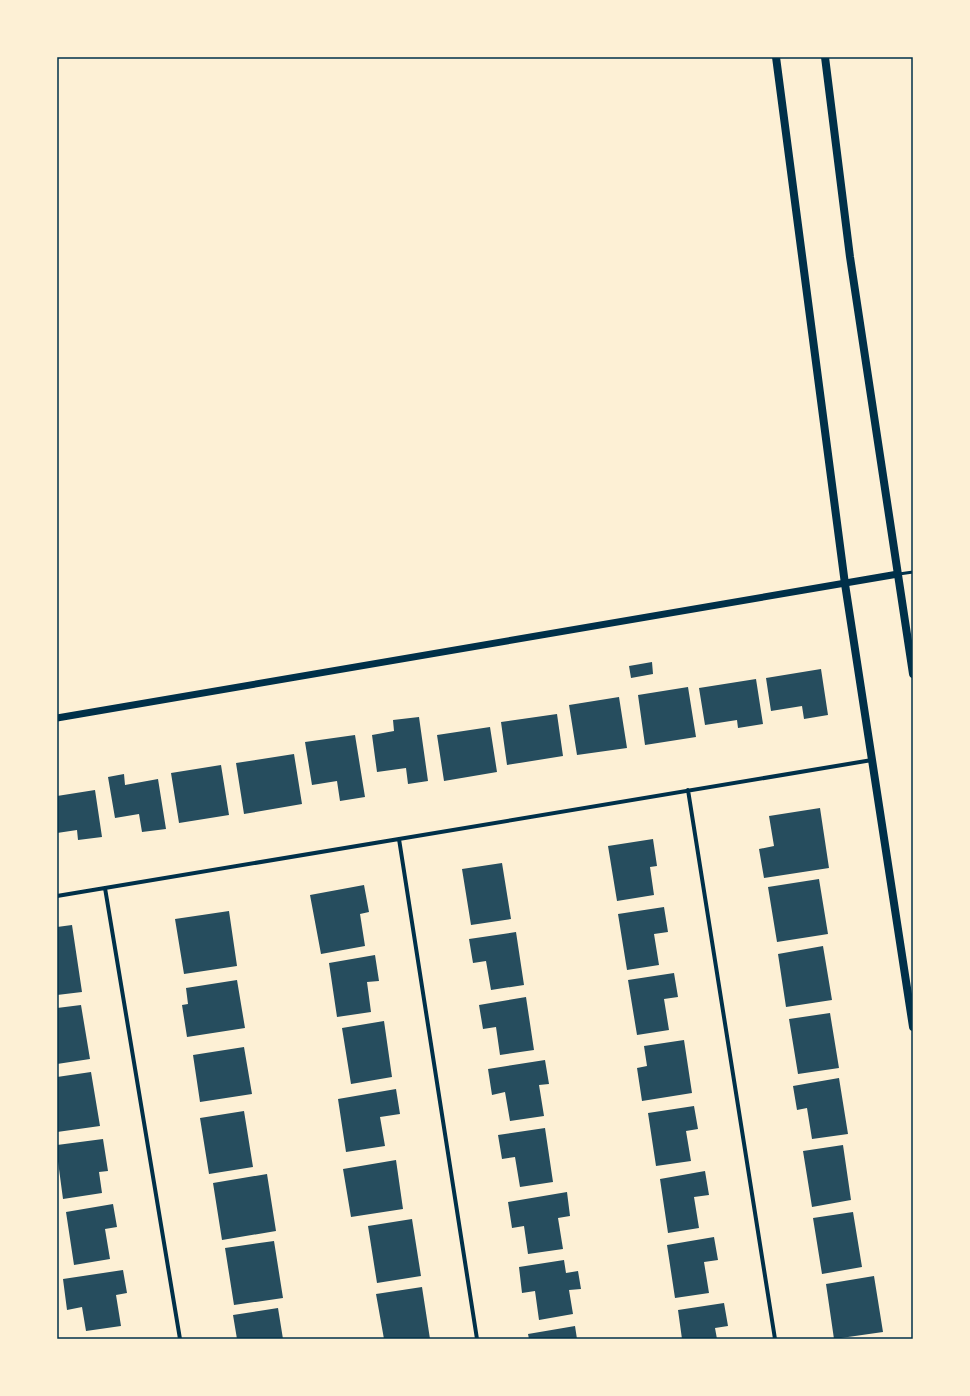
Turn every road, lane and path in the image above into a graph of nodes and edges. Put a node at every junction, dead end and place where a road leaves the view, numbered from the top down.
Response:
1 (776, 57) edge
2 (825, 57) edge
3 (913, 572) edge
4 (898, 574) junction
5 (845, 584) junction
6 (913, 674) edge
7 (57, 718) edge
8 (872, 760) junction
9 (688, 790) junction
10 (400, 839) junction
11 (105, 888) junction
12 (57, 896) edge
13 (913, 1027) edge
14 (180, 1339) edge
15 (477, 1339) edge
16 (775, 1339) edge

1 - 5 main road
2 - 4 main road
3 - 4 lane
4 - 5 street
4 - 6 main road
5 - 7 street
5 - 8 main road
8 - 9 street
8 - 13 main road
9 - 10 street
9 - 16 street
10 - 11 street
10 - 15 street
11 - 12 street
11 - 14 street

